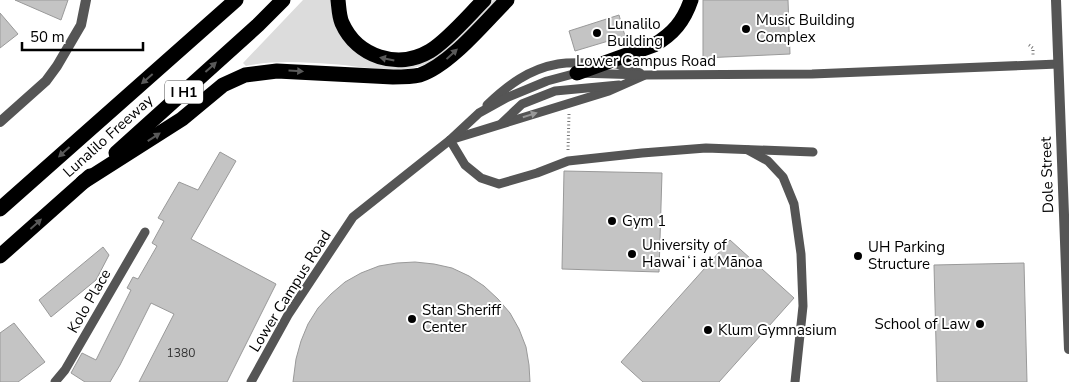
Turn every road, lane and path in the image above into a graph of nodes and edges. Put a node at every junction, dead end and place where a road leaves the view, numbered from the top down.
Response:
1 (86, 0) edge
2 (236, 0) edge
3 (283, 0) edge
4 (338, 0) edge
5 (484, 0) edge
6 (507, 0) edge
7 (691, 0) edge
8 (1056, 0) edge
9 (1029, 45) dead end
10 (1033, 57) dead end
11 (606, 63) junction
12 (1058, 64) junction
13 (577, 73) junction
14 (644, 75) junction
15 (625, 84) junction
16 (569, 104) junction
17 (480, 113) junction
18 (0, 122) edge
19 (500, 124) junction
20 (450, 140) junction
21 (745, 149) junction
22 (814, 152) dead end
23 (568, 161) junction
24 (84, 182) junction
25 (0, 209) edge
26 (145, 232) dead end
27 (0, 256) edge
28 (1069, 349) edge
29 (56, 382) edge
30 (251, 382) edge
31 (794, 382) edge

1 - 18 street
2 -> 25 highway, Lunalilo Freeway / I H1
24 -> 3 highway, Lunalilo Freeway / I H1
5 -> 4 highway
24 -> 6 highway
7 - 11 highway
8 - 12 street, Dole Street
9 - 10 path
11 - 13 highway
11 - 14 lane
11 - 17 lane
12 - 14 lane, Lower Campus Road
12 - 28 street, Dole Street
13 - 14 lane, Lower Campus Road
13 - 17 lane, Lower Campus Road
14 - 15 lane
15 - 16 lane
15 - 19 lane
19 -> 16 lane
16 - 23 path
17 - 20 lane, Lower Campus Road
19 - 20 lane
20 - 23 lane
20 - 30 lane, Lower Campus Road
21 - 22 lane
21 - 23 lane
21 - 31 lane
27 -> 24 highway, Lunalilo Freeway / I H1
26 - 29 lane, Kolo Place

